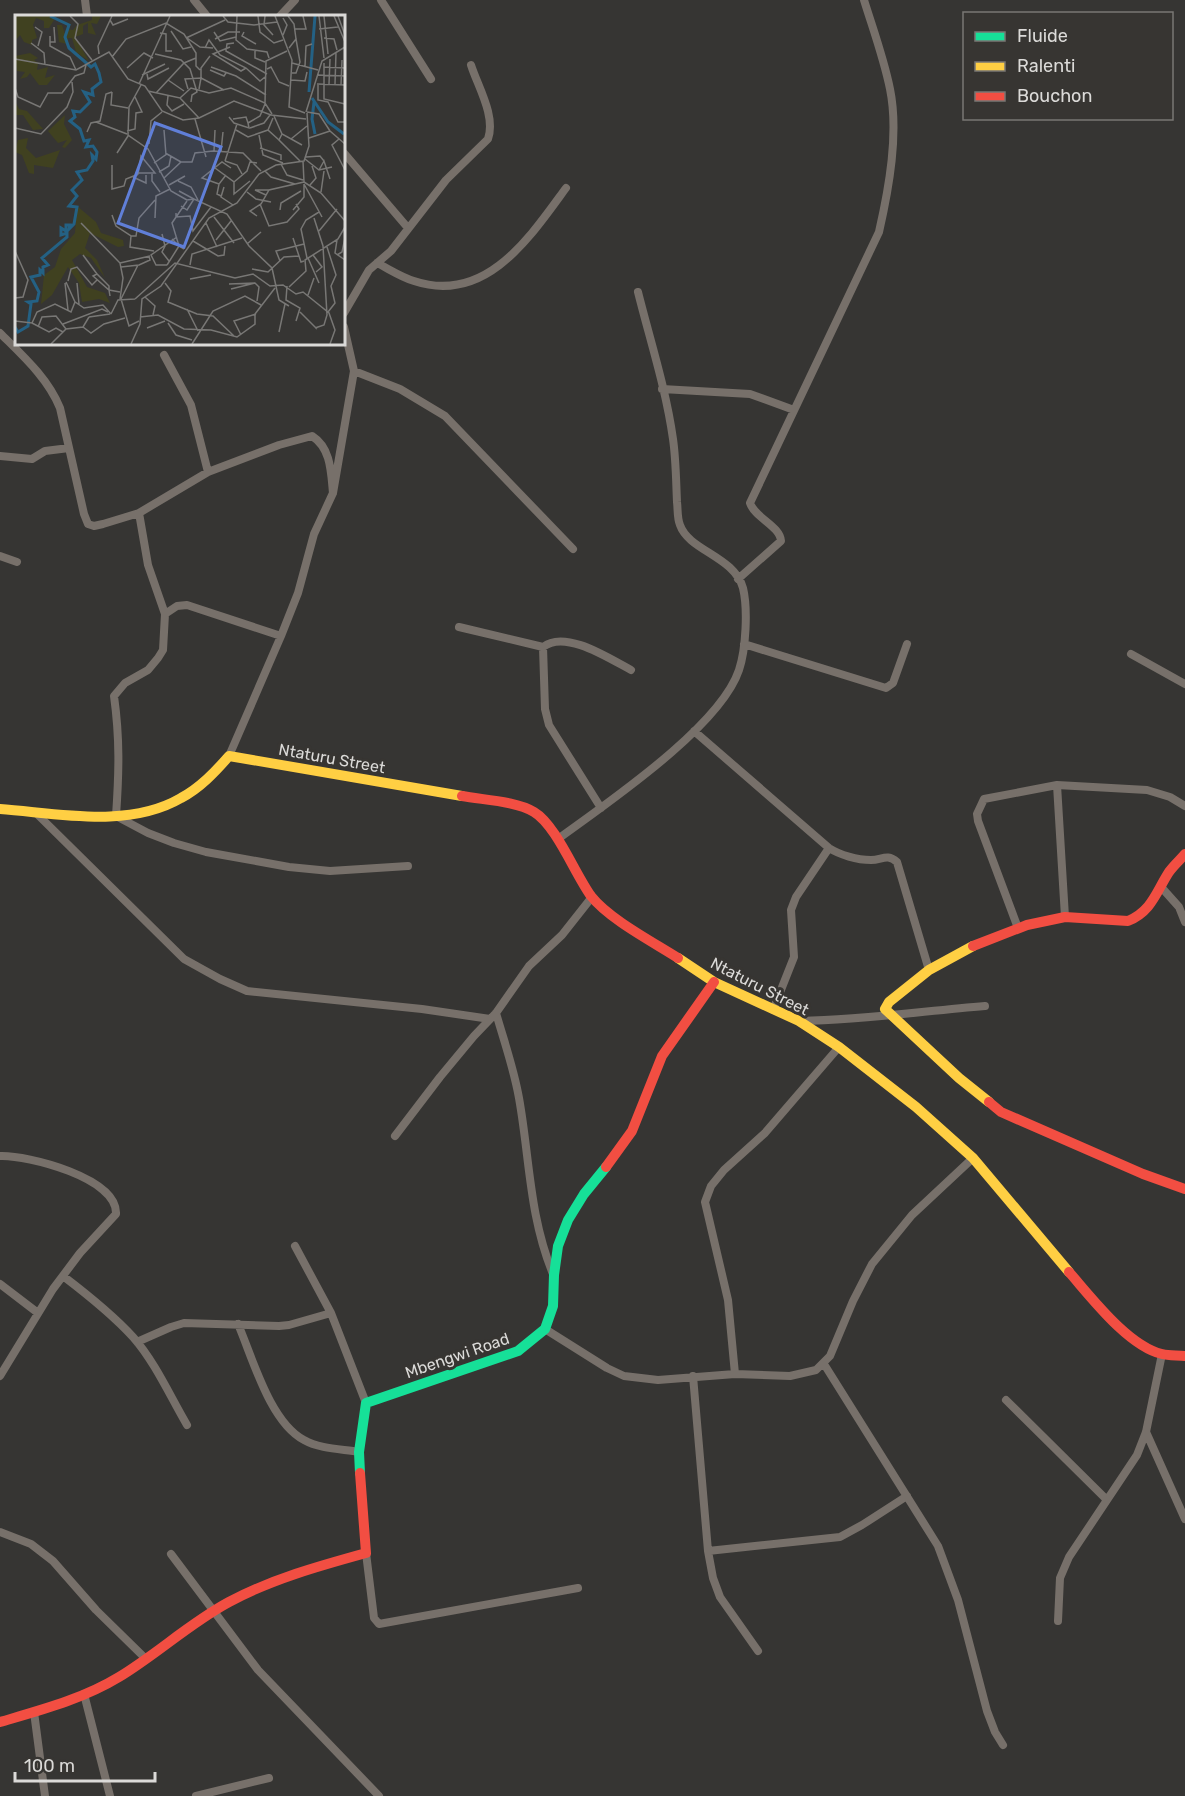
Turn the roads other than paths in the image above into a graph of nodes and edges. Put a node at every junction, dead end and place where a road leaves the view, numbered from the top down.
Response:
1 (85, 0) edge
2 (194, 0) edge
3 (295, 0) edge
4 (381, 0) edge
5 (864, 0) edge
6 (87, 15) edge
7 (206, 15) edge
8 (281, 15) edge
9 (471, 65) dead end
10 (431, 79) dead end
11 (345, 154) edge
12 (567, 188) dead end
13 (408, 228) junction
14 (377, 263) junction
15 (638, 292) dead end
16 (345, 311) edge
17 (345, 331) edge
18 (0, 333) edge
19 (164, 355) dead end
20 (354, 371) junction
21 (662, 389) junction
22 (794, 410) junction
23 (69, 448) junction
24 (0, 456) edge
25 (208, 472) junction
26 (333, 493) junction
27 (139, 513) junction
28 (573, 549) dead end
29 (0, 556) edge
30 (17, 562) dead end
31 (738, 579) junction
32 (165, 614) junction
33 (459, 627) dead end
34 (281, 636) junction
35 (744, 644) junction
36 (907, 644) dead end
37 (543, 647) junction
38 (1131, 654) dead end
39 (631, 670) dead end
40 (1185, 684) edge
41 (694, 730) junction
42 (229, 756) junction
43 (1058, 785) junction
44 (1185, 806) edge
45 (601, 808) junction
46 (0, 809) edge
47 (34, 811) junction
48 (116, 816) junction
49 (558, 840) junction
50 (829, 848) junction
51 (1185, 854) edge
52 (408, 866) dead end
53 (1162, 888) junction
54 (592, 897) junction
55 (1065, 917) junction
56 (1185, 922) edge
57 (1018, 928) junction
58 (929, 970) junction
59 (714, 982) junction
60 (985, 1006) dead end
61 (773, 1010) junction
62 (889, 1014) junction
63 (493, 1016) junction
64 (799, 1021) junction
65 (839, 1047) junction
66 (395, 1136) dead end
67 (0, 1156) edge
68 (973, 1158) junction
69 (1185, 1189) edge
70 (295, 1246) dead end
71 (554, 1275) junction
72 (63, 1276) junction
73 (0, 1284) edge
74 (38, 1313) junction
75 (331, 1313) junction
76 (238, 1324) junction
77 (544, 1329) junction
78 (137, 1342) junction
79 (1162, 1354) junction
80 (1185, 1356) edge
81 (824, 1364) junction
82 (735, 1374) junction
83 (0, 1376) edge
84 (693, 1376) junction
85 (1006, 1400) dead end
86 (366, 1403) junction
87 (187, 1425) dead end
88 (1146, 1432) junction
89 (359, 1452) junction
90 (907, 1496) junction
91 (1106, 1499) junction
92 (1185, 1519) edge
93 (0, 1532) edge
94 (708, 1551) junction
95 (366, 1553) junction
96 (171, 1554) dead end
97 (578, 1588) dead end
98 (214, 1610) junction
99 (1058, 1620) dead end
100 (758, 1651) dead end
101 (146, 1659) junction
102 (84, 1694) junction
103 (34, 1712) junction
104 (0, 1722) edge
105 (1003, 1745) dead end
106 (268, 1778) dead end
107 (45, 1796) edge
108 (110, 1796) edge
109 (196, 1796) edge
110 (379, 1796) edge

1 - 6 street
2 - 7 street
3 - 8 street
4 - 10 street
5 - 22 street
9 - 13 street
11 - 13 street
12 - 14 street
13 - 14 street
14 - 16 street
15 - 21 street
17 - 20 street
18 - 23 street
19 - 25 street
20 - 26 street
20 - 28 street
21 - 22 street
21 - 31 street
22 - 31 street
23 - 24 street
23 - 27 street
25 - 26 street
25 - 27 street
26 - 34 street
27 - 32 street
29 - 30 street
31 - 35 street
32 - 34 street
32 - 48 street
33 - 37 street
34 - 42 street
35 - 36 street
35 - 41 street
37 - 39 street
37 - 45 street
38 - 40 street
41 - 45 street
41 - 50 street
42 - 48 street
42 - 49 street, Ntaturu Street
43 - 44 street
43 - 55 street
43 - 57 street
45 - 49 street
46 - 47 street
47 - 48 street
47 - 63 street
48 - 52 street
49 - 54 street, Ntaturu Street
50 - 58 street
50 - 61 street
51 - 53 street
53 - 55 street
53 - 56 street
54 - 59 street, Ntaturu Street
54 - 63 street
55 - 57 street
57 - 58 street
58 - 62 street
59 - 61 street, Ntaturu Street
59 - 71 street
60 - 62 street
61 - 64 street, Ntaturu Street
62 - 64 street
62 - 69 street
63 - 66 street
63 - 71 street
64 - 65 street, Ntaturu Street
65 - 68 street, Ntaturu Street
65 - 82 street
67 - 72 street
68 - 79 street, Ntaturu Street
68 - 81 street
70 - 75 street
71 - 77 street
72 - 74 street
72 - 78 street
73 - 74 street
74 - 83 street
75 - 76 street
75 - 86 street
76 - 78 street
76 - 89 street
77 - 84 street
77 - 86 street, Mbengwi Road
78 - 87 street
79 - 80 street, Ntaturu Street
79 - 88 street
81 - 82 street
81 - 90 street
82 - 84 street
84 - 94 street
85 - 91 street
86 - 89 street
88 - 91 street
88 - 92 street
89 - 95 street
90 - 94 street
90 - 105 street
91 - 99 street
93 - 101 street
94 - 100 street
95 - 97 street
95 - 98 street
96 - 98 street
98 - 101 street
98 - 110 street
101 - 102 street
102 - 103 street
102 - 108 street
103 - 104 street
103 - 107 street
106 - 109 street

